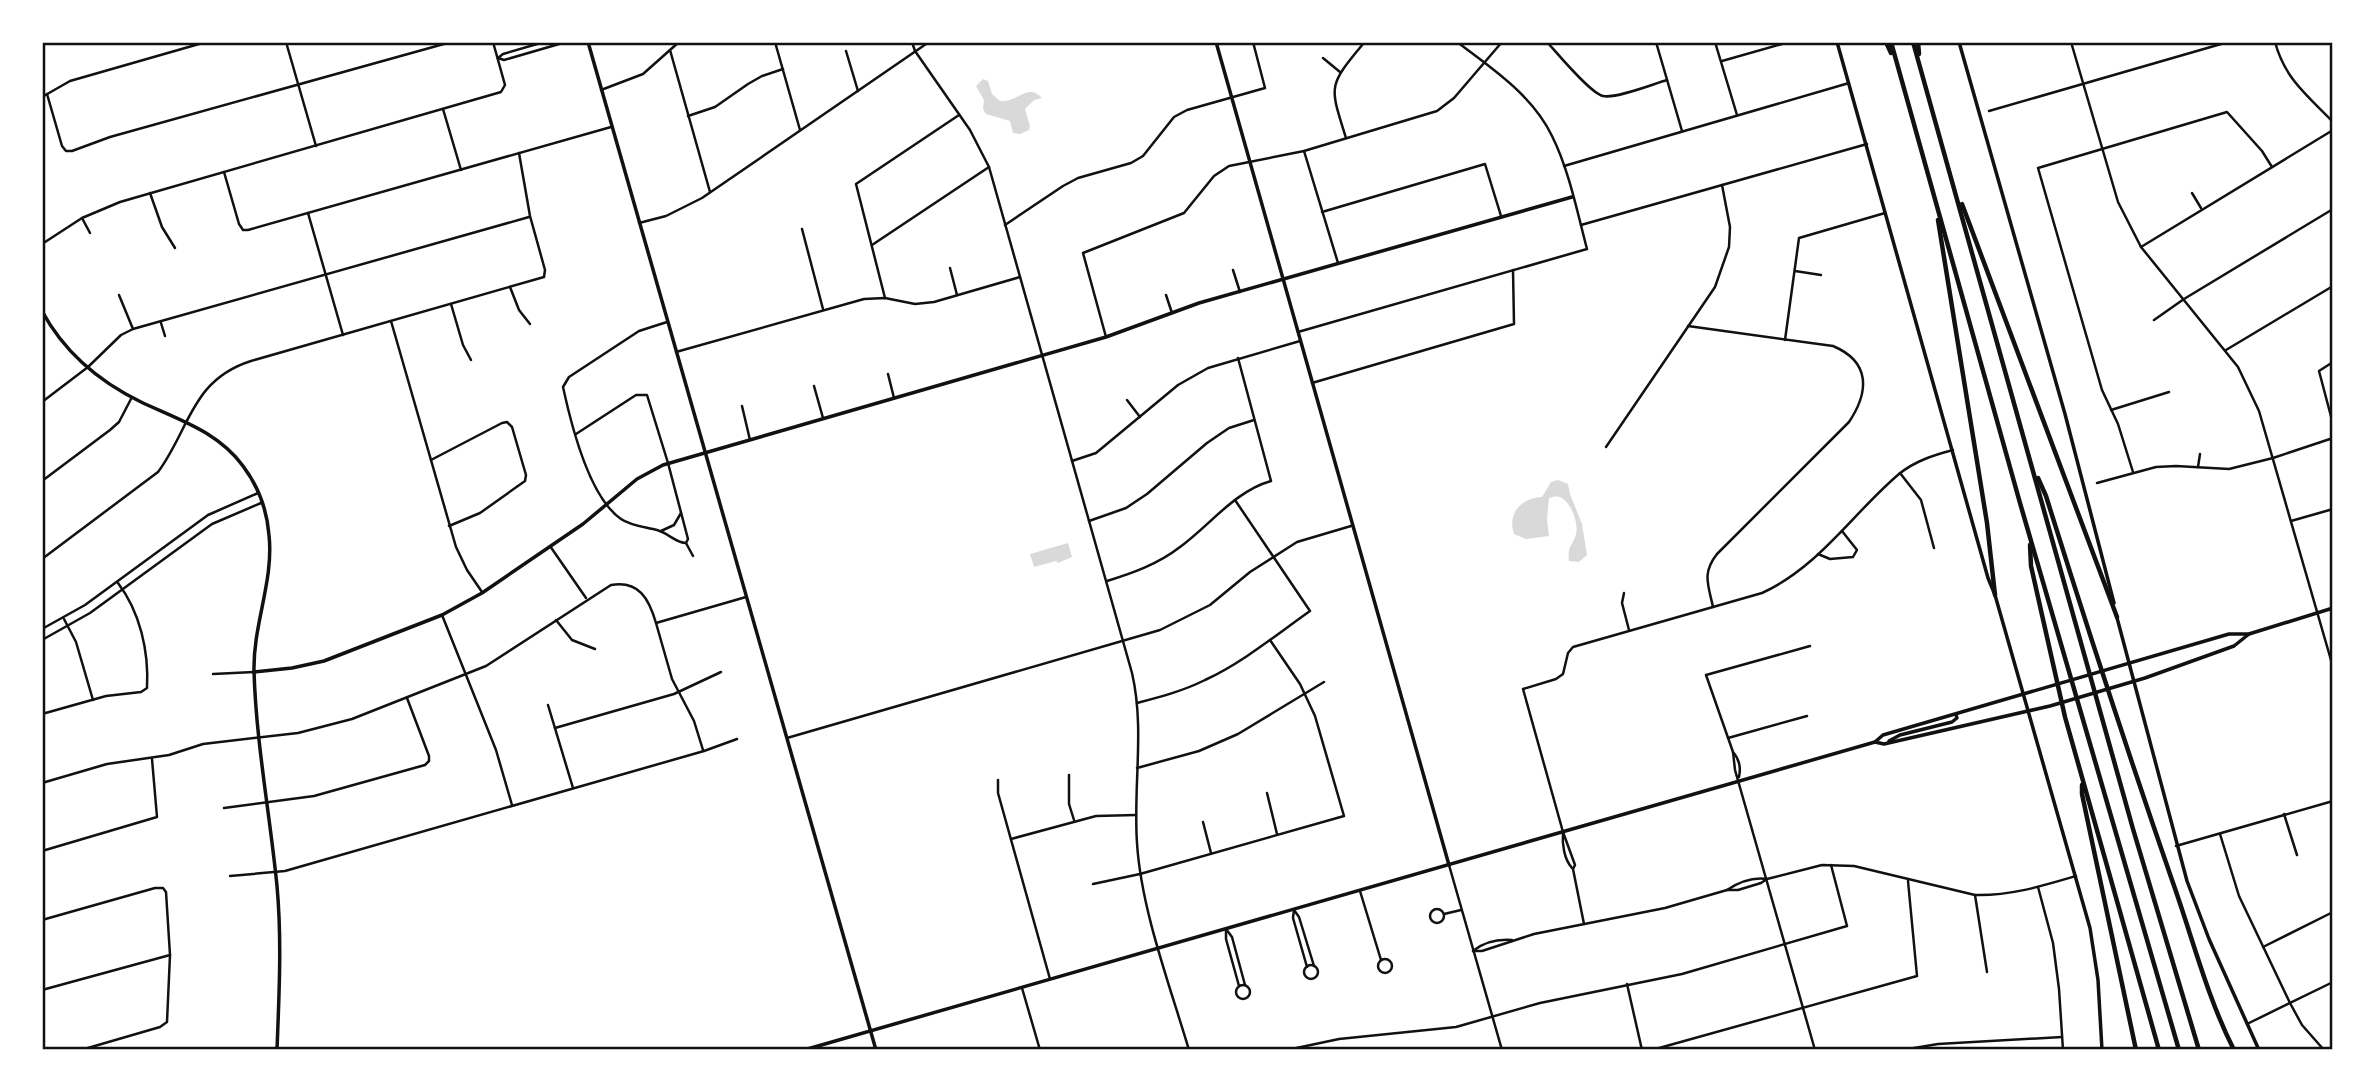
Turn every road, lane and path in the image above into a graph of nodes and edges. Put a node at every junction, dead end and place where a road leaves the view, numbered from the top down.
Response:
1 (206, 42) edge
2 (286, 42) edge
3 (451, 42) edge
4 (493, 42) edge
5 (544, 42) edge
6 (566, 42) edge
7 (588, 42) edge
8 (679, 42) edge
9 (775, 42) edge
10 (912, 42) edge
11 (929, 42) edge
12 (1216, 42) edge
13 (1253, 42) edge
14 (1457, 42) edge
15 (1502, 42) edge
16 (1547, 42) edge
17 (1656, 42) edge
18 (1715, 42) edge
19 (1789, 42) edge
20 (1837, 42) edge
21 (1889, 42) edge
22 (1915, 42) edge
23 (1959, 42) edge
24 (2071, 42) edge
25 (2228, 42) edge
26 (2275, 42) edge
27 (673, 43) edge
28 (1363, 44) dead end
29 (670, 50) junction
30 (846, 51) dead end
31 (915, 51) junction
32 (498, 58) junction
33 (1323, 58) dead end
34 (1484, 62) junction
35 (1720, 62) junction
36 (783, 69) junction
37 (1340, 72) junction
38 (1667, 80) junction
39 (1849, 83) junction
40 (2083, 84) junction
41 (299, 85) junction
42 (601, 90) junction
43 (858, 91) junction
44 (47, 94) junction
45 (42, 97) edge
46 (1231, 97) junction
47 (443, 109) junction
48 (1989, 111) dead end
49 (959, 115) junction
50 (688, 116) junction
51 (1737, 116) junction
52 (2333, 122) edge
53 (612, 127) junction
54 (800, 130) junction
55 (2333, 130) edge
56 (1682, 131) junction
57 (1346, 139) junction
58 (1867, 144) junction
59 (316, 146) junction
60 (2102, 149) junction
61 (1304, 151) junction
62 (519, 153) junction
63 (1250, 161) junction
64 (1564, 166) junction
65 (989, 167) junction
66 (2272, 167) junction
67 (461, 170) junction
68 (224, 172) junction
69 (1954, 183) junction
70 (1722, 185) junction
71 (710, 192) junction
72 (150, 193) junction
73 (2192, 193) dead end
74 (1572, 197) junction
75 (1935, 199) junction
76 (2333, 208) edge
77 (2202, 210) junction
78 (1322, 212) junction
79 (308, 213) junction
80 (1886, 213) junction
81 (530, 216) junction
82 (1501, 216) junction
83 (82, 218) junction
84 (639, 223) junction
85 (1005, 225) junction
86 (1581, 225) junction
87 (802, 229) dead end
88 (90, 233) dead end
89 (42, 244) edge
90 (872, 245) junction
91 (2141, 247) junction
92 (175, 248) dead end
93 (1338, 263) junction
94 (950, 268) dead end
95 (1233, 270) dead end
96 (1513, 270) junction
97 (1795, 271) junction
98 (326, 274) junction
99 (1821, 275) dead end
100 (1020, 277) junction
101 (1283, 280) junction
102 (2333, 286) edge
103 (510, 287) junction
104 (1240, 292) junction
105 (119, 295) dead end
106 (957, 295) junction
107 (1166, 295) dead end
108 (885, 298) junction
109 (2183, 299) junction
110 (451, 304) junction
111 (823, 309) junction
112 (42, 311) edge
113 (1172, 313) junction
114 (47, 320) junction
115 (2154, 320) dead end
116 (161, 321) junction
117 (391, 321) junction
118 (667, 322) junction
119 (42, 324) edge
120 (530, 324) dead end
121 (1688, 326) junction
122 (133, 329) junction
123 (1298, 332) junction
124 (343, 335) junction
125 (165, 336) dead end
126 (1106, 337) junction
127 (1785, 340) junction
128 (1300, 341) junction
129 (2226, 350) junction
130 (676, 352) junction
131 (1042, 356) junction
132 (1238, 358) junction
133 (471, 360) dead end
134 (2333, 362) edge
135 (88, 367) junction
136 (888, 374) dead end
137 (1312, 383) junction
138 (814, 386) dead end
139 (2169, 392) dead end
140 (132, 397) junction
141 (894, 398) junction
142 (1127, 400) dead end
143 (42, 402) edge
144 (742, 406) dead end
145 (2111, 410) junction
146 (1140, 417) junction
147 (823, 418) junction
148 (1254, 420) junction
149 (186, 421) junction
150 (2333, 424) edge
151 (576, 434) junction
152 (2333, 438) edge
153 (750, 440) junction
154 (1606, 447) dead end
155 (1953, 450) junction
156 (705, 453) junction
157 (2200, 454) dead end
158 (2273, 458) junction
159 (430, 460) junction
160 (1072, 461) junction
161 (2031, 462) junction
162 (668, 463) junction
163 (2198, 467) junction
164 (2133, 472) junction
165 (1900, 473) junction
166 (42, 481) edge
167 (2097, 483) dead end
168 (258, 494) junction
169 (1235, 500) junction
170 (262, 503) junction
171 (607, 504) junction
172 (681, 509) junction
173 (2333, 509) edge
174 (1089, 521) junction
175 (2291, 521) junction
176 (449, 526) junction
177 (1353, 526) junction
178 (660, 531) junction
179 (1842, 531) junction
180 (2030, 537) junction
181 (686, 543) junction
182 (550, 546) junction
183 (1934, 548) dead end
184 (1818, 554) junction
185 (693, 556) dead end
186 (1273, 556) junction
187 (42, 559) edge
188 (1107, 581) junction
189 (117, 582) junction
190 (123, 589) junction
191 (482, 593) junction
192 (1624, 593) dead end
193 (1995, 595) junction
194 (746, 597) junction
195 (587, 599) junction
196 (1713, 607) junction
197 (2333, 608) edge
198 (2317, 613) junction
199 (442, 615) junction
200 (2117, 617) junction
201 (64, 619) junction
202 (556, 620) junction
203 (656, 622) junction
204 (68, 627) junction
205 (42, 629) edge
206 (1630, 631) junction
207 (2249, 634) junction
208 (42, 640) edge
209 (1270, 640) junction
210 (1123, 642) junction
211 (1810, 646) dead end
212 (596, 649) dead end
213 (2130, 663) junction
214 (2333, 667) edge
215 (254, 672) junction
216 (721, 672) dead end
217 (212, 674) dead end
218 (466, 675) junction
219 (2134, 681) junction
220 (1324, 682) dead end
221 (678, 693) junction
222 (1304, 693) junction
223 (2023, 694) junction
224 (407, 698) junction
225 (93, 700) junction
226 (1137, 703) junction
227 (548, 705) dead end
228 (2028, 712) junction
229 (42, 714) edge
230 (1956, 714) junction
231 (1807, 716) dead end
232 (555, 729) junction
233 (260, 737) junction
234 (737, 738) dead end
235 (787, 738) junction
236 (1728, 738) junction
237 (1875, 742) junction
238 (1884, 744) junction
239 (704, 751) junction
240 (152, 757) junction
241 (1137, 768) junction
242 (1069, 775) dead end
243 (998, 780) dead end
244 (2082, 781) junction
245 (1739, 782) junction
246 (42, 783) edge
247 (573, 788) junction
248 (1267, 793) dead end
249 (2333, 801) edge
250 (268, 803) junction
251 (512, 806) junction
252 (224, 808) dead end
253 (2284, 814) junction
254 (1136, 815) junction
255 (1074, 821) junction
256 (1203, 822) dead end
257 (1563, 832) junction
258 (2220, 834) junction
259 (1277, 835) junction
260 (1011, 839) junction
261 (2176, 846) junction
262 (42, 851) edge
263 (1211, 854) junction
264 (2297, 855) dead end
265 (1449, 865) junction
266 (1831, 865) junction
267 (275, 873) junction
268 (1140, 874) junction
269 (230, 876) dead end
270 (2076, 877) junction
271 (1767, 879) junction
272 (1908, 880) junction
273 (1093, 884) dead end
274 (2038, 887) junction
275 (1360, 891) junction
276 (1975, 895) junction
277 (1294, 909) junction
278 (1462, 909) junction
279 (2333, 912) edge
280 (1444, 914) dead end
281 (42, 920) edge
282 (1584, 924) junction
283 (1226, 929) junction
284 (1785, 943) junction
285 (2263, 947) junction
286 (1159, 948) junction
287 (1473, 951) junction
288 (170, 955) junction
289 (1381, 960) dead end
290 (1314, 966) junction
291 (1307, 967) junction
292 (1987, 972) dead end
293 (1050, 979) junction
294 (2333, 982) edge
295 (1627, 984) junction
296 (1245, 985) junction
297 (1239, 986) junction
298 (1021, 988) junction
299 (42, 990) edge
300 (2290, 1003) junction
301 (1803, 1009) junction
302 (1492, 1017) junction
303 (2247, 1024) junction
304 (870, 1032) junction
305 (2062, 1037) junction
306 (2199, 1048) edge
307 (82, 1050) edge
308 (277, 1050) edge
309 (804, 1050) edge
310 (876, 1050) edge
311 (1040, 1050) edge
312 (1189, 1050) edge
313 (1287, 1050) edge
314 (1502, 1050) edge
315 (1642, 1050) edge
316 (1652, 1050) edge
317 (1815, 1050) edge
318 (1902, 1050) edge
319 (2063, 1050) edge
320 (2102, 1050) edge
321 (2136, 1050) edge
322 (2159, 1050) edge
323 (2179, 1050) edge
324 (2234, 1050) edge
325 (2259, 1050) edge
326 (2323, 1050) edge

1 - 44 street
2 - 41 street
3 - 41 street
4 - 32 street
5 - 32 street
6 - 32 street
7 - 42 main road
8 - 27 street
9 - 36 street
10 - 31 street
11 - 31 street
12 - 46 main road
13 - 46 street
14 - 34 street
15 - 34 street
16 - 38 street
17 - 38 street
18 - 35 street
19 - 35 street
20 - 39 main road
21 - 75 highway
22 - 69 highway
23 - 200 main road
24 - 40 street
25 - 40 street
26 - 52 street
27 - 29 street
28 - 37 street
29 - 42 street
29 - 50 street
30 - 43 street
31 - 43 street
31 - 49 street
32 - 47 street
33 - 37 street
34 - 57 street
34 - 64 street
35 - 51 street
36 - 50 street
36 - 54 street
37 - 57 street
38 - 56 street
39 - 51 street
39 - 58 main road
40 - 48 street
40 - 60 street
41 - 44 street
41 - 59 street
42 - 53 main road
43 - 54 street
44 - 45 street
46 - 63 main road
46 - 85 street
47 - 59 street
47 - 67 street
49 - 65 street
49 - 90 street
50 - 71 street
51 - 56 street
53 - 62 street
53 - 84 main road
54 - 71 street
55 - 66 street
56 - 64 street
57 - 61 street
58 - 70 street
58 - 80 main road
59 - 68 street
60 - 66 street
60 - 91 street
60 - 145 street
61 - 63 street
61 - 78 street
62 - 67 street
62 - 81 street
63 - 101 main road
63 - 126 street
64 - 74 street
65 - 85 street
65 - 90 street
66 - 77 street
67 - 79 street
68 - 72 street
68 - 79 street
69 - 161 highway
69 - 200 highway
70 - 86 street
70 - 121 street
71 - 84 street
72 - 83 street
72 - 92 street
73 - 77 street
74 - 82 main road
74 - 86 street
75 - 180 highway
75 - 193 highway
76 - 109 street
77 - 91 street
78 - 82 street
78 - 93 street
79 - 98 street
80 - 97 street
80 - 155 main road
81 - 98 street
81 - 103 street
82 - 93 main road
83 - 88 street
83 - 89 street
84 - 118 main road
85 - 100 street
86 - 96 street
87 - 111 street
90 - 108 street
91 - 109 street
93 - 101 main road
94 - 106 street
95 - 104 street
96 - 123 street
96 - 137 street
97 - 99 street
97 - 127 street
98 - 116 street
98 - 124 street
100 - 106 street
100 - 131 street
101 - 104 main road
101 - 123 main road
102 - 129 street
103 - 110 street
103 - 120 street
104 - 113 main road
105 - 122 street
106 - 108 street
107 - 113 street
108 - 111 street
109 - 115 street
109 - 129 street
110 - 117 street
110 - 133 street
111 - 130 street
112 - 114 main road
113 - 126 main road
114 - 119 street
114 - 135 main road
116 - 122 street
116 - 125 street
117 - 124 street
117 - 159 street
118 - 130 main road
118 - 151 street
121 - 127 street
121 - 154 street
122 - 135 street
123 - 128 main road
124 - 149 street
126 - 131 main road
127 - 196 street
128 - 132 street
128 - 137 main road
129 - 158 street
130 - 156 main road
131 - 141 main road
131 - 160 street
132 - 146 street
132 - 148 street
134 - 150 street
135 - 140 main road
135 - 143 street
136 - 141 street
137 - 177 main road
138 - 147 street
139 - 145 street
140 - 149 main road
140 - 166 street
141 - 147 main road
142 - 146 street
144 - 153 street
145 - 164 street
146 - 160 street
147 - 153 main road
148 - 169 street
148 - 174 street
149 - 168 main road
149 - 187 street
151 - 162 street
151 - 171 street
152 - 158 street
153 - 156 main road
155 - 165 street
155 - 193 main road
156 - 162 main road
156 - 194 main road
157 - 163 street
158 - 163 street
158 - 175 street
159 - 176 street
159 - 176 street
160 - 174 street
161 - 306 highway
161 - 324 highway
162 - 171 main road
162 - 172 street
163 - 164 street
164 - 167 street
165 - 179 street
165 - 183 street
168 - 170 main road
168 - 189 street
169 - 186 street
169 - 188 street
170 - 190 street
170 - 215 main road
171 - 178 street
171 - 182 main road
172 - 178 street
172 - 181 street
173 - 175 street
174 - 188 street
175 - 198 street
176 - 191 street
177 - 186 street
177 - 265 main road
178 - 181 street
179 - 184 street
179 - 184 street
180 - 244 highway
180 - 323 highway
181 - 185 street
182 - 191 main road
182 - 195 street
184 - 196 street
186 - 209 street
186 - 210 street
188 - 210 street
189 - 190 street
189 - 201 street
190 - 204 street
190 - 225 street
191 - 199 main road
192 - 206 street
193 - 223 main road
194 - 203 street
194 - 235 main road
195 - 202 street
195 - 203 street
196 - 206 street
197 - 198 main road
198 - 207 main road
198 - 214 street
199 - 215 main road
199 - 218 street
200 - 213 main road
201 - 204 street
201 - 205 street
202 - 212 street
202 - 218 street
203 - 221 street
204 - 208 street
204 - 225 street
206 - 257 street
207 - 213 main road
207 - 219 main road
209 - 222 street
209 - 226 street
210 - 226 street
210 - 235 street
211 - 236 street
213 - 219 main road
213 - 223 main road
215 - 217 street
215 - 233 main road
216 - 221 street
218 - 224 street
218 - 251 street
219 - 228 main road
219 - 261 main road
220 - 222 street
221 - 232 street
221 - 239 street
222 - 241 street
222 - 259 street
223 - 228 main road
223 - 230 main road
224 - 233 street
224 - 250 street
225 - 229 street
226 - 241 street
227 - 232 street
228 - 238 main road
228 - 270 main road
230 - 237 main road
230 - 238 main road
231 - 236 street
232 - 247 street
233 - 240 street
233 - 250 main road
234 - 239 street
235 - 304 main road
236 - 245 street
237 - 238 main road
237 - 245 main road
239 - 247 street
240 - 246 street
240 - 262 street
241 - 254 street
242 - 255 street
243 - 260 street
244 - 321 highway
244 - 322 highway
245 - 257 main road
245 - 271 street
247 - 251 street
248 - 259 street
249 - 253 street
250 - 252 street
250 - 267 main road
251 - 267 street
253 - 258 street
253 - 264 street
254 - 255 street
254 - 268 street
255 - 260 street
256 - 263 street
257 - 265 main road
257 - 282 street
258 - 261 street
258 - 285 street
259 - 263 street
260 - 293 street
261 - 303 main road
263 - 268 street
265 - 275 main road
265 - 278 street
266 - 271 street
266 - 272 street
266 - 284 street
267 - 269 street
267 - 308 main road
268 - 273 street
268 - 286 street
270 - 274 street
270 - 320 main road
271 - 282 street
271 - 284 street
272 - 276 street
272 - 301 street
274 - 276 street
274 - 305 street
275 - 277 main road
275 - 289 street
276 - 292 street
277 - 283 main road
277 - 290 street
277 - 291 street
278 - 280 street
278 - 287 street
279 - 285 street
281 - 288 street
282 - 287 street
283 - 286 main road
283 - 296 street
283 - 297 street
284 - 295 street
284 - 301 street
285 - 300 street
286 - 293 main road
286 - 312 street
287 - 302 street
288 - 299 street
288 - 307 street
290 - 291 street
290 - 291 street
293 - 298 main road
294 - 300 street
295 - 302 street
295 - 315 street
296 - 297 street
296 - 297 street
298 - 304 main road
298 - 311 street
300 - 303 street
300 - 326 street
301 - 316 street
301 - 317 street
302 - 313 street
302 - 314 street
303 - 325 main road
304 - 309 main road
304 - 310 main road
305 - 318 street
305 - 319 street

